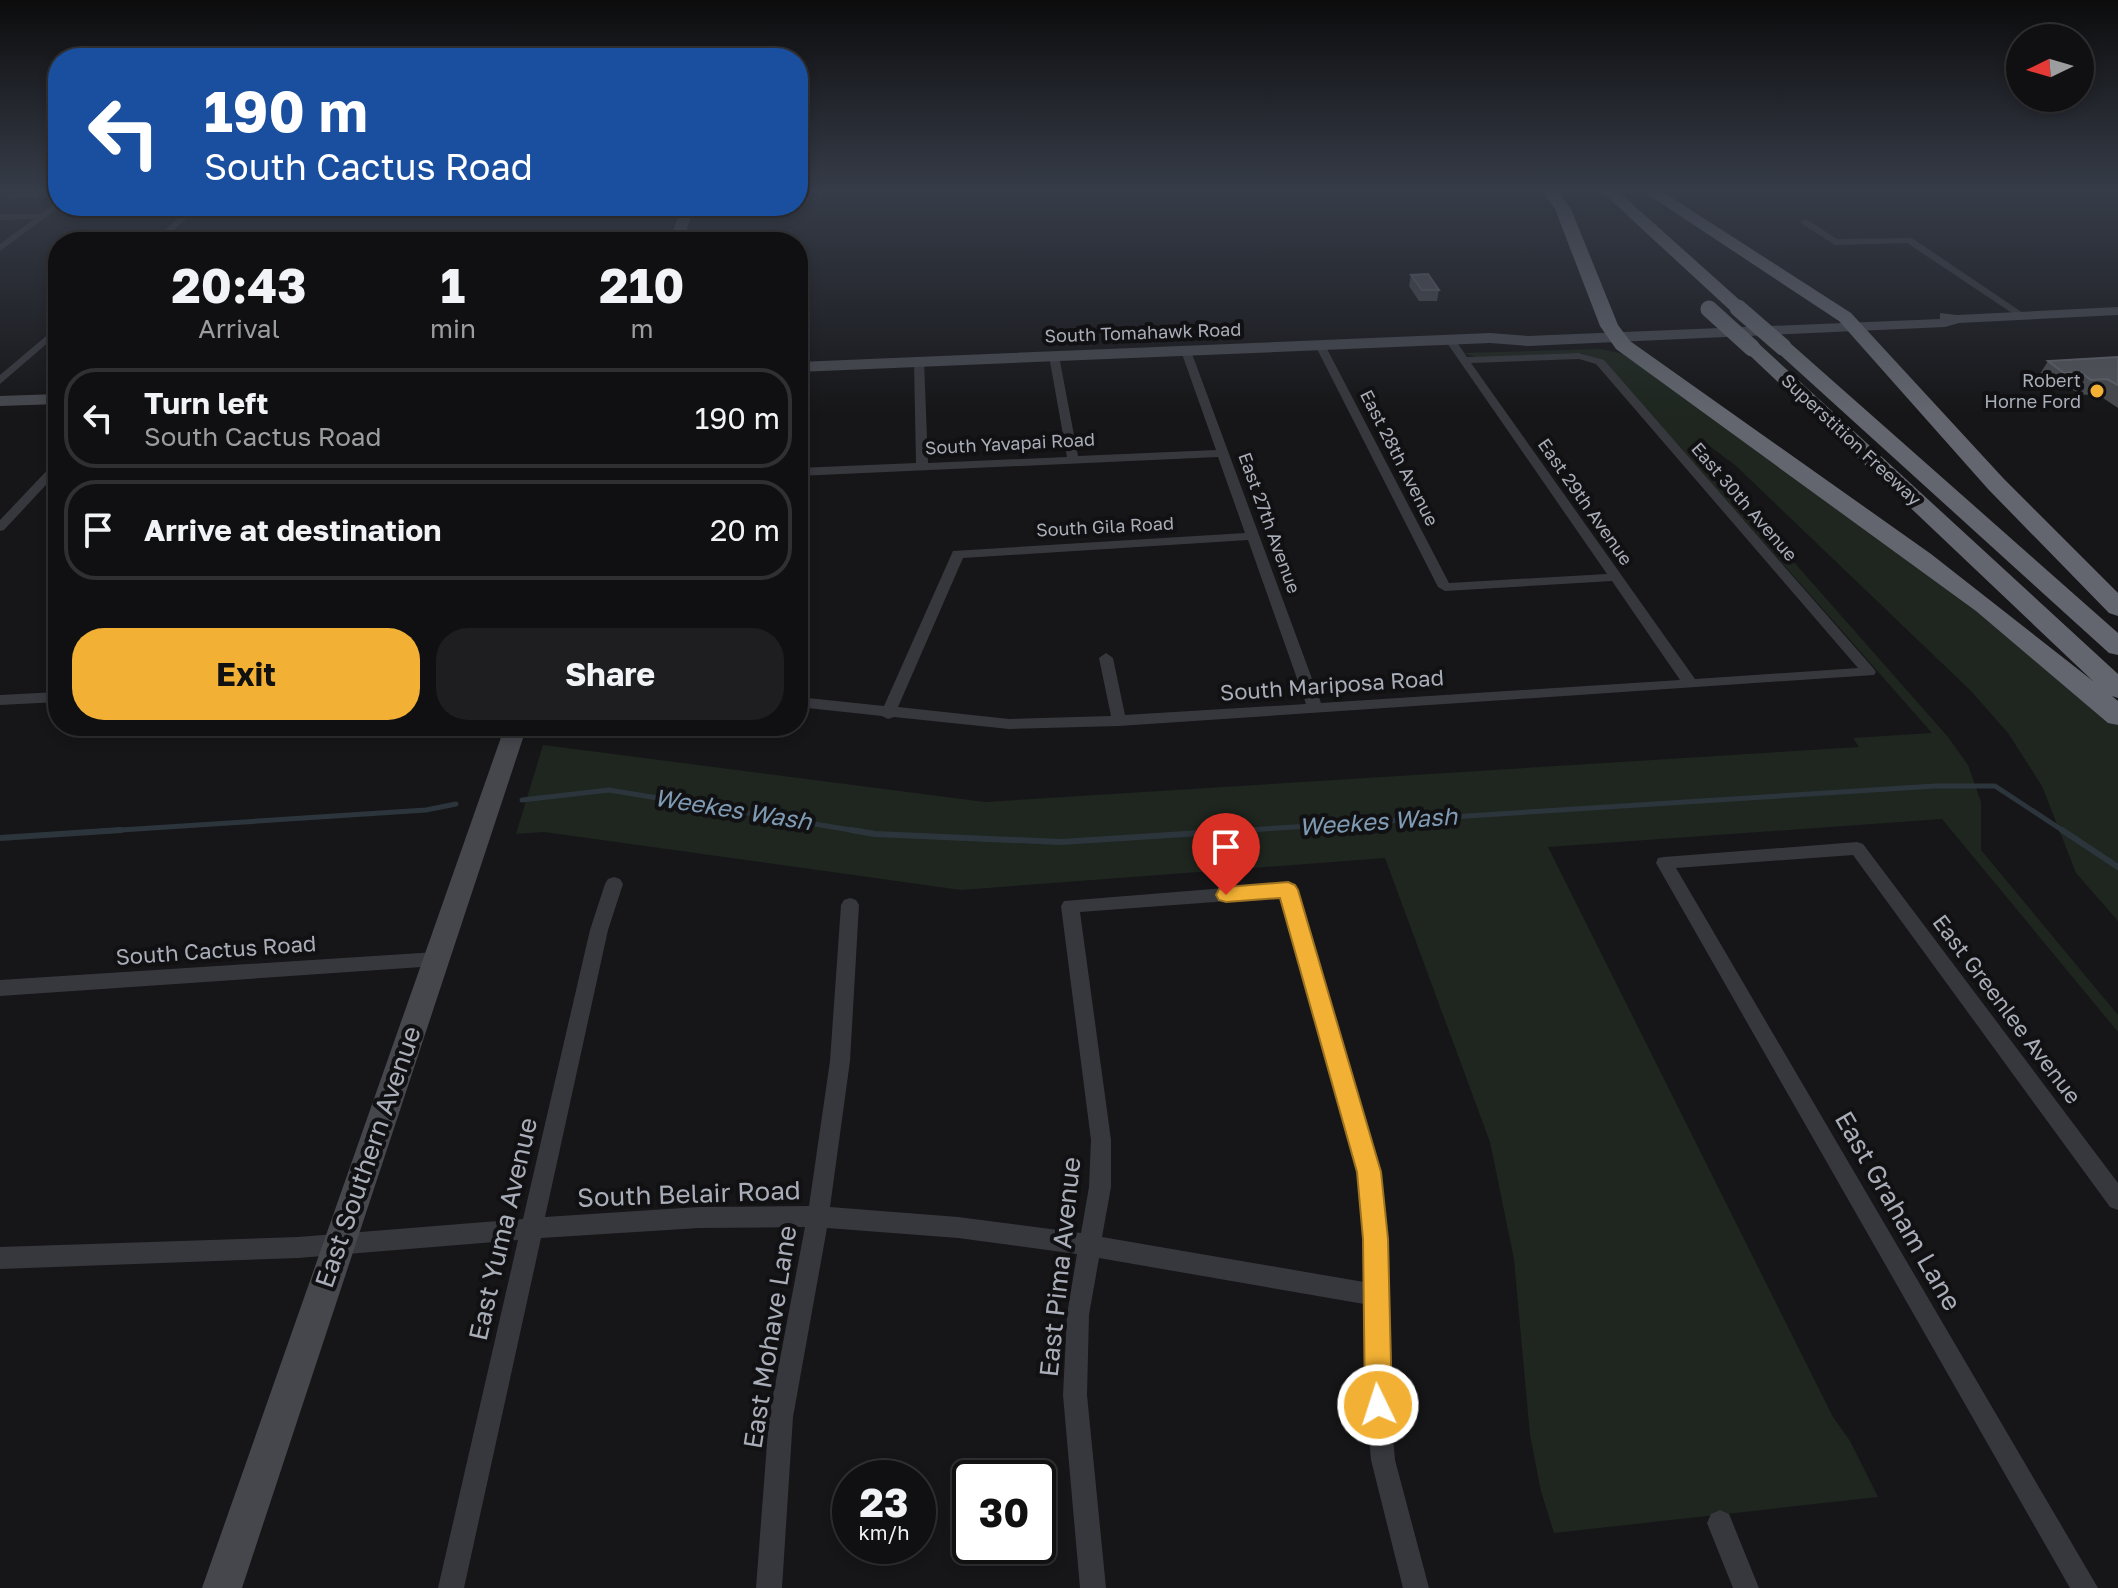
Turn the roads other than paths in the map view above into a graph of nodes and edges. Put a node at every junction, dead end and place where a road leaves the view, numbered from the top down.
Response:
1 (1586, 266) edge
2 (1692, 266) edge
3 (1765, 266) edge
4 (1948, 266) edge
5 (1704, 304) dead end
6 (2115, 313) edge
7 (2021, 315) junction
8 (1851, 322) junction
9 (1613, 332) junction
10 (48, 338) edge
11 (1450, 340) junction
12 (1320, 345) junction
13 (1186, 351) junction
14 (1054, 356) junction
15 (1464, 360) junction
16 (919, 362) junction
17 (808, 367) edge
18 (0, 381) edge
19 (48, 399) edge
20 (0, 401) edge
21 (1224, 453) junction
22 (1073, 459) junction
23 (922, 466) junction
24 (808, 472) edge
25 (48, 476) edge
26 (0, 527) edge
27 (1254, 536) junction
28 (1615, 577) junction
29 (2118, 608) edge
30 (2118, 647) edge
31 (1106, 658) dead end
32 (1869, 672) joint
33 (1691, 684) junction
34 (2118, 689) edge
35 (48, 698) edge
36 (0, 700) edge
37 (808, 703) edge
38 (1315, 708) junction
39 (888, 714) junction
40 (2118, 716) edge
41 (1119, 721) junction
42 (513, 736) edge
43 (1664, 863) joint
44 (614, 884) dead end
45 (850, 905) dead end
46 (436, 959) junction
47 (0, 988) edge
48 (2118, 1200) edge
49 (818, 1217) junction
50 (532, 1228) junction
51 (338, 1245) junction
52 (1091, 1245) junction
53 (0, 1258) edge
54 (1375, 1295) junction
55 (1720, 1523) dead end
56 (222, 1588) edge
57 (451, 1588) edge
58 (769, 1588) edge
59 (1093, 1588) edge
60 (1416, 1588) edge
61 (1746, 1588) edge
62 (2085, 1588) edge

1 - 9 highway
2 - 30 highway, Superstition Freeway, bridge
3 - 8 highway
4 - 7 street
5 - 34 highway, Superstition Freeway, bridge
6 - 7 main road, South Tomahawk Road
7 - 8 main road, South Tomahawk Road
8 - 9 main road, South Tomahawk Road
8 - 29 highway
9 - 11 main road, South Tomahawk Road
9 - 40 highway
10 - 18 street
11 - 12 main road, South Tomahawk Road
11 - 15 street, East 29th Avenue
12 - 13 main road, South Tomahawk Road
12 - 28 street, East 28th Avenue
13 - 14 main road, South Tomahawk Road
13 - 21 street, East 27th Avenue
14 - 16 main road, South Tomahawk Road
14 - 22 street
15 - 28 street, East 29th Avenue
15 - 32 street, East 30th Avenue
16 - 17 main road, South Tomahawk Road
16 - 23 street
19 - 20 main road
21 - 22 street, South Yavapai Road
21 - 27 street, East 27th Avenue
22 - 23 street, South Yavapai Road
23 - 24 street, South Yavapai Road
25 - 26 street
27 - 38 street, East 27th Avenue
27 - 39 street, South Gila Road
28 - 33 street, East 29th Avenue
31 - 41 street
32 - 33 street, South Mariposa Road
33 - 38 street, South Mariposa Road
35 - 36 street
37 - 39 street, South Mariposa Road
38 - 41 street, South Mariposa Road
39 - 41 street, South Mariposa Road
42 - 46 main road, East Southern Avenue
43 - 48 street, East Greenlee Avenue
43 - 62 street, East Graham Lane
44 - 50 street, East Yuma Avenue
45 - 49 street, East Mohave Lane
46 - 47 street, South Cactus Road
46 - 51 main road, East Southern Avenue
49 - 50 street, South Belair Road
49 - 52 street, South Belair Road
49 - 58 street, East Mohave Lane
50 - 51 street, South Belair Road
50 - 57 street, East Yuma Avenue
51 - 53 street, South Belair Road
51 - 56 main road, East Southern Avenue
52 - 54 street, South Belair Road
52 - 54 street, East Pima Avenue
52 - 59 street, East Pima Avenue
54 - 60 street
55 - 61 street

